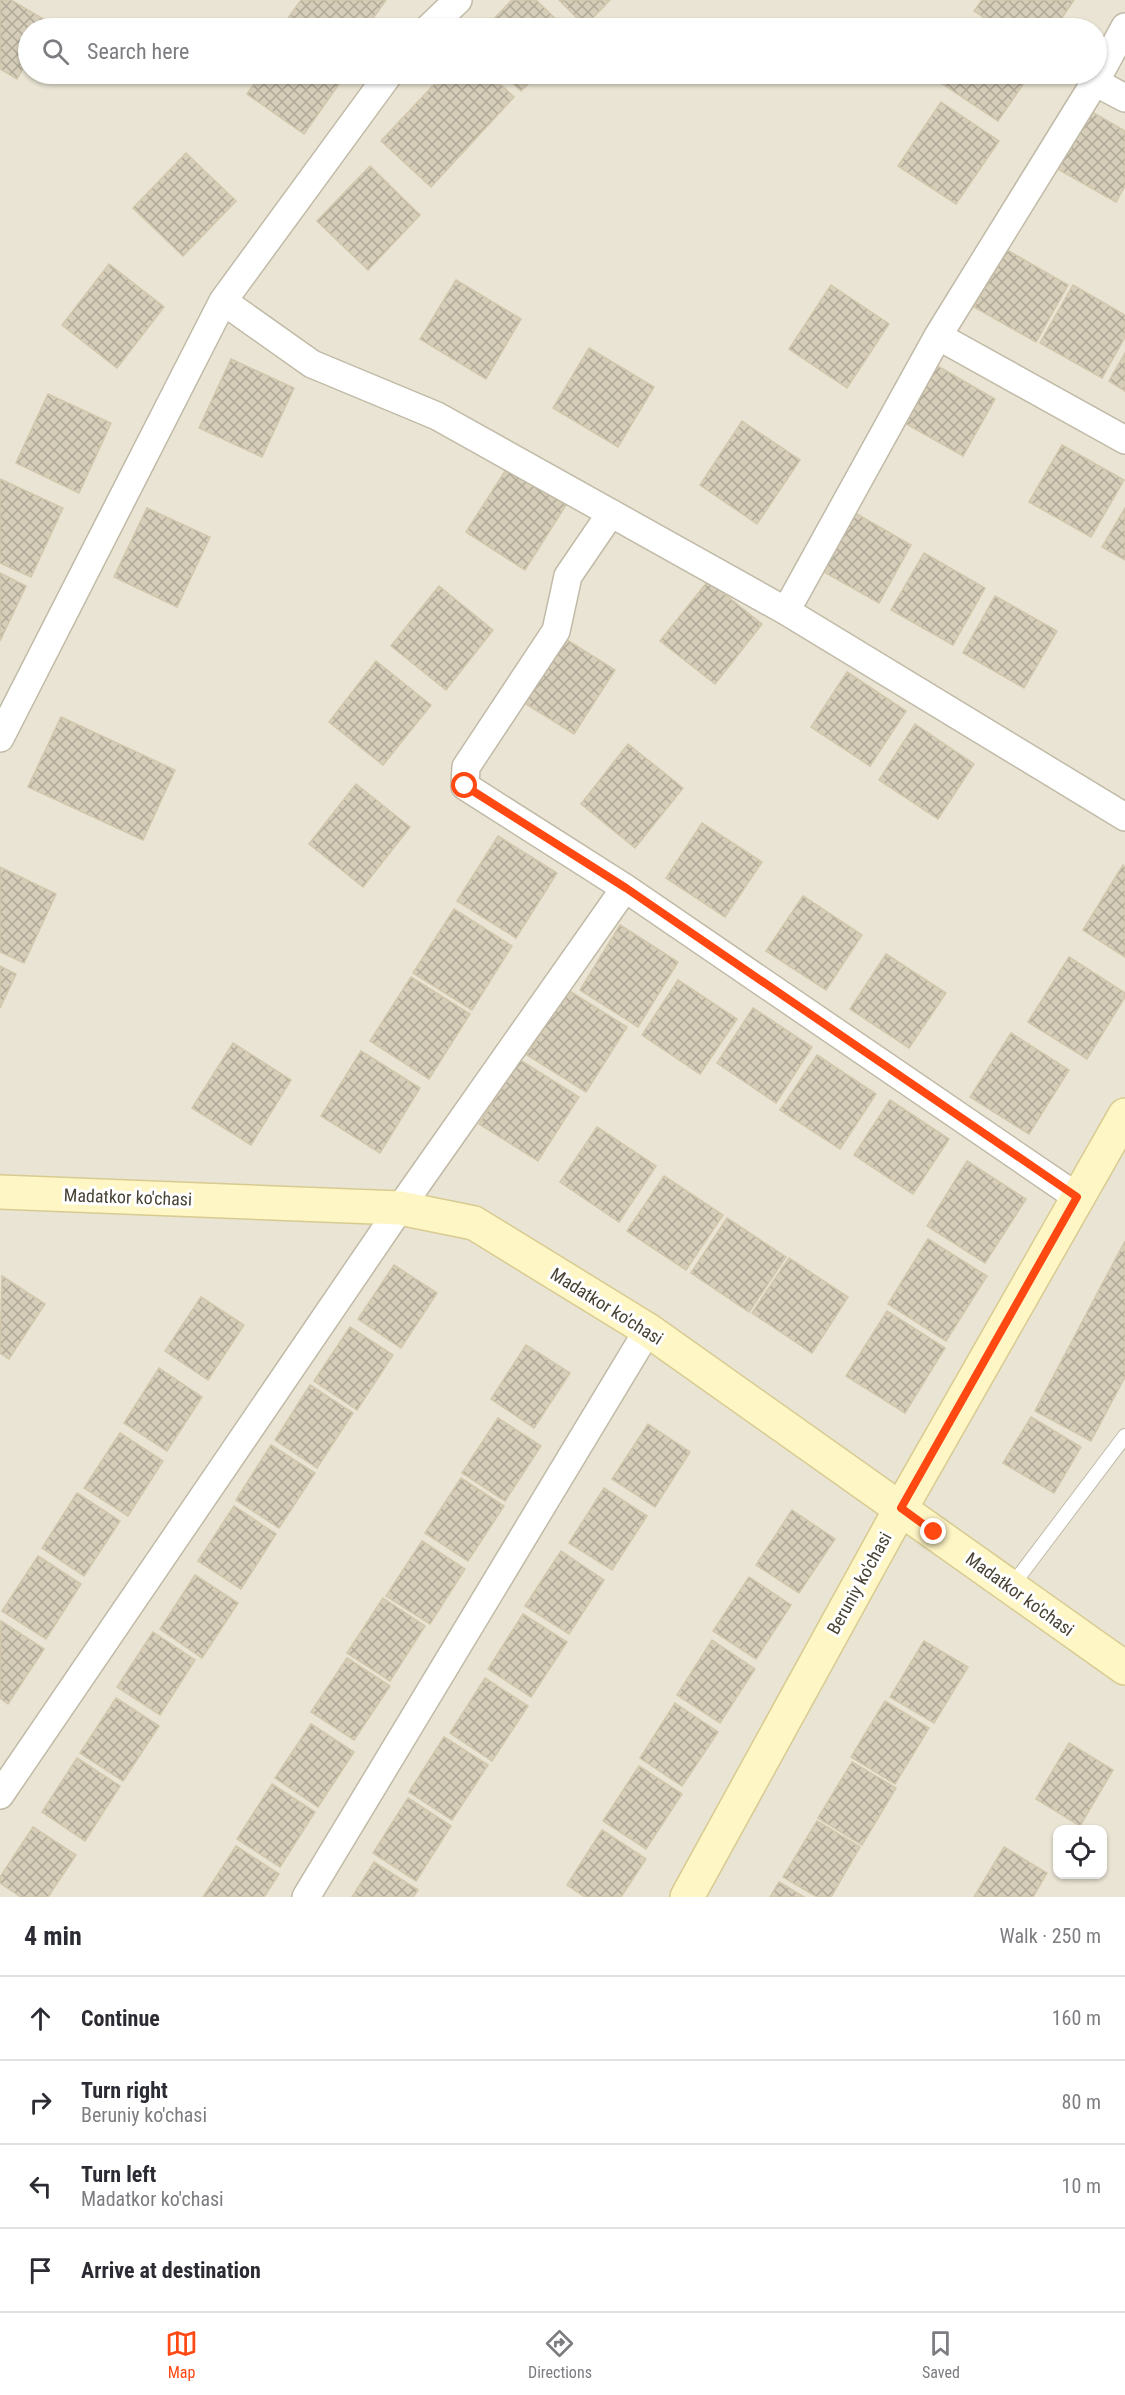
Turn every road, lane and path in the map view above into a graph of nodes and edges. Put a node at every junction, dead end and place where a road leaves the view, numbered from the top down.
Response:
1 (458, 0) edge
2 (439, 18) edge
3 (1125, 27) edge
4 (1107, 60) edge
5 (382, 84) edge
6 (1094, 84) edge
7 (1099, 84) edge
8 (1125, 98) edge
9 (223, 301) junction
10 (938, 336) junction
11 (1125, 440) edge
12 (611, 513) junction
13 (786, 611) junction
14 (0, 738) edge
15 (1125, 817) edge
16 (626, 888) junction
17 (1125, 1114) edge
18 (0, 1192) edge
19 (1077, 1197) junction
20 (400, 1208) junction
21 (648, 1330) junction
22 (1125, 1436) edge
23 (901, 1508) junction
24 (1011, 1587) junction
25 (1125, 1668) edge
26 (0, 1795) edge
27 (306, 1897) edge
28 (687, 1897) edge

1 - 2 street
3 - 4 street
5 - 9 street
6 - 10 street
7 - 8 street
9 - 12 street
9 - 14 street
10 - 11 street
10 - 13 street
12 - 13 street
12 - 16 street
13 - 15 street
16 - 19 street
16 - 20 street
17 - 19 street, Beruniy ko'chasi
18 - 20 street, Madatkor ko'chasi
19 - 23 street, Beruniy ko'chasi
20 - 21 street, Madatkor ko'chasi
20 - 26 street
21 - 23 street, Madatkor ko'chasi
21 - 27 street
22 - 24 lane
23 - 24 street, Madatkor ko'chasi
23 - 28 street, Beruniy ko'chasi
24 - 25 street, Madatkor ko'chasi

